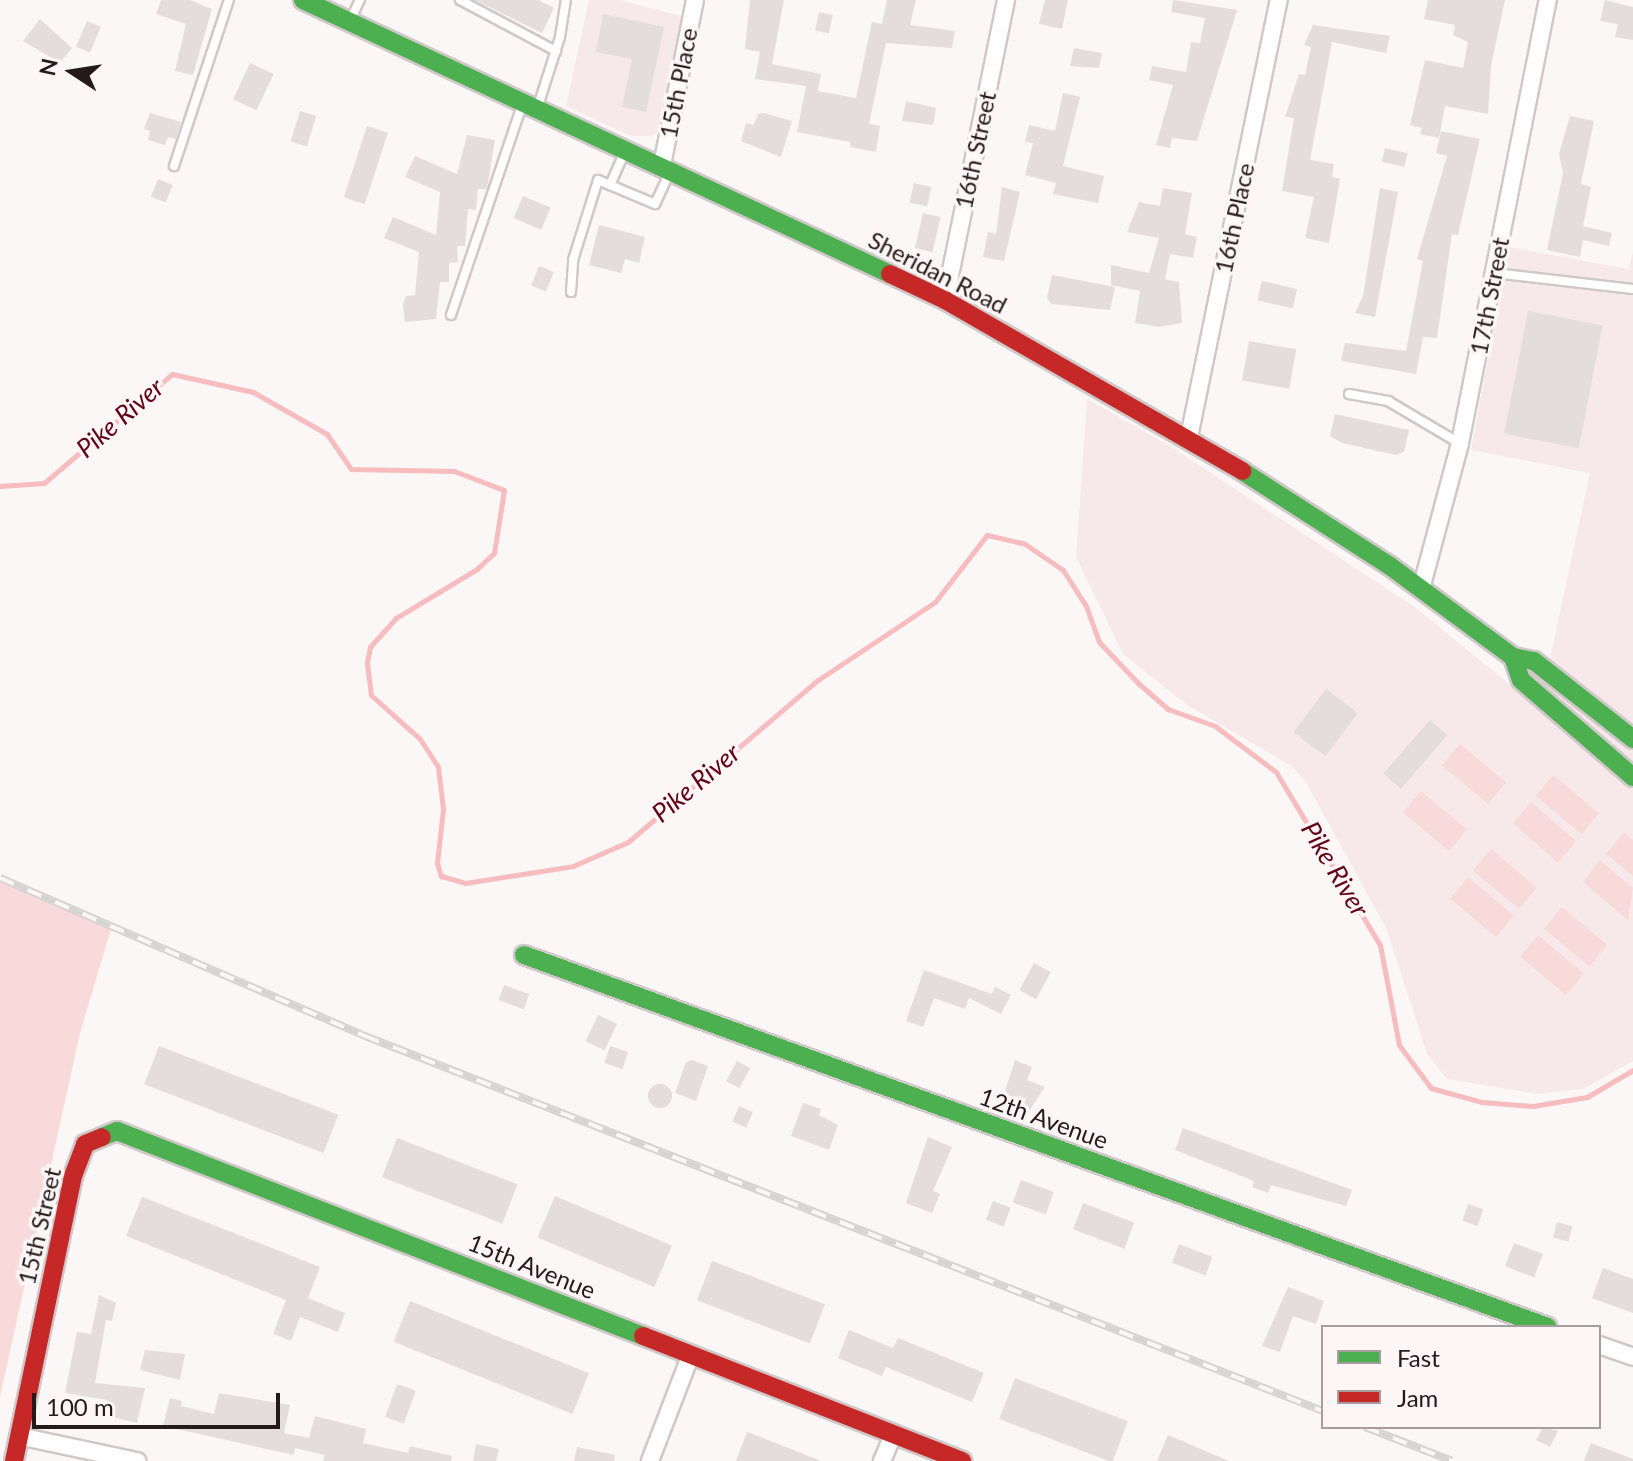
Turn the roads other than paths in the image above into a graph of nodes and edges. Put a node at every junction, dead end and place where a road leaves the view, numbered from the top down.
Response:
1 (229, 0) edge
2 (360, 0) edge
3 (460, 0) edge
4 (566, 0) edge
5 (695, 0) edge
6 (1006, 0) edge
7 (1279, 0) edge
8 (1548, 0) edge
9 (306, 1) edge
10 (349, 21) junction
11 (556, 51) junction
12 (531, 103) junction
13 (626, 149) junction
14 (174, 166) dead end
15 (666, 167) junction
16 (610, 185) junction
17 (1494, 273) junction
18 (1633, 289) edge
19 (571, 292) dead end
20 (945, 300) junction
21 (451, 315) dead end
22 (1349, 394) dead end
23 (1189, 437) junction
24 (1460, 443) junction
25 (1421, 589) junction
26 (1513, 657) junction
27 (1633, 739) edge
28 (1633, 777) edge
29 (524, 955) dead end
30 (85, 1144) joint
31 (1542, 1325) edge
32 (1601, 1346) edge
33 (691, 1354) junction
34 (1633, 1357) edge
35 (893, 1435) junction
36 (19, 1436) junction
37 (14, 1461) edge
38 (137, 1461) edge
39 (650, 1461) edge
40 (882, 1461) edge
41 (962, 1461) edge

1 - 14 lane
2 - 10 lane
3 - 11 lane
4 - 11 lane
5 - 15 street, 15th Place
6 - 20 street, 16th Street
7 - 23 street, 16th Place
8 - 17 street, 17th Street
9 - 10 street, Sheridan Road
10 - 12 street, Sheridan Road
11 - 12 lane
12 - 13 street, Sheridan Road
12 - 21 lane
13 - 15 street, Sheridan Road
13 - 16 lane
15 - 16 lane
15 - 20 street, Sheridan Road
16 - 19 lane
17 - 18 lane
17 - 24 street, 17th Street
20 - 23 street, Sheridan Road
22 - 24 lane
23 - 25 street, Sheridan Road
24 - 25 street, 17th Street
25 - 26 street, Sheridan Road
26 - 27 street, Sheridan Road
26 - 28 street, Sheridan Road
29 - 31 street, 12th Avenue
30 - 33 street, 15th Avenue
30 - 36 street, 15th Street
32 - 34 street
33 - 35 street, 15th Avenue
33 - 39 street
35 - 40 street
35 - 41 street, 15th Avenue
36 - 37 street, 15th Street
36 - 38 street

